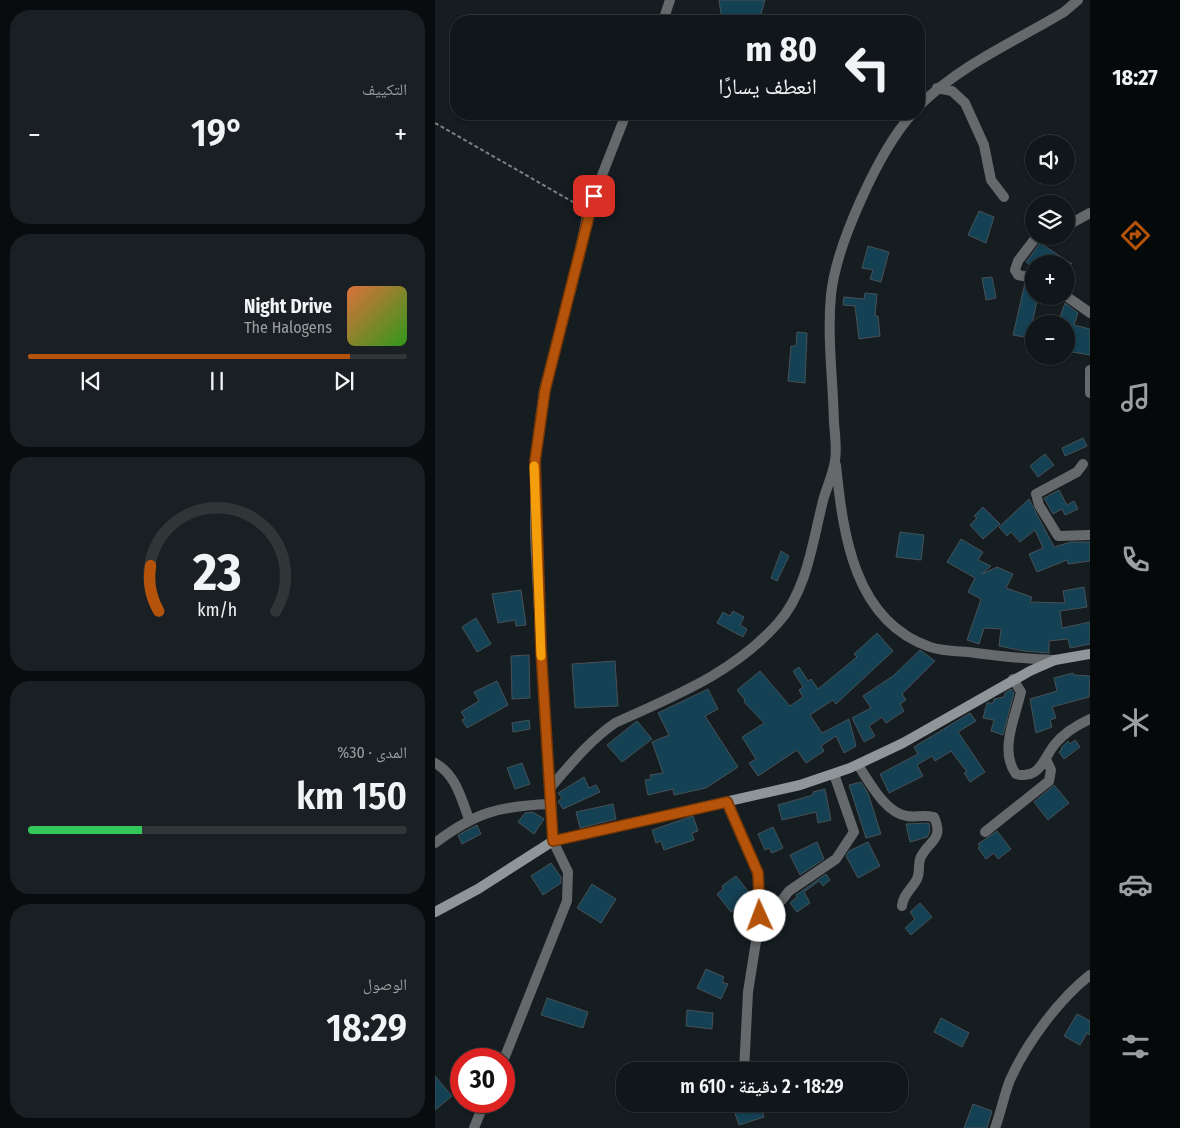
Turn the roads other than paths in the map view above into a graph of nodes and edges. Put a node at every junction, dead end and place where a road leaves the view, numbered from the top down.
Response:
1 (670, 0) edge
2 (1078, 0) edge
3 (665, 15) edge
4 (937, 88) junction
5 (925, 100) edge
6 (624, 120) edge
7 (902, 120) edge
8 (906, 120) edge
9 (901, 126) junction
10 (1003, 196) dead end
11 (1090, 213) edge
12 (1075, 221) edge
13 (1030, 245) edge
14 (1025, 277) edge
15 (1075, 302) edge
16 (1090, 313) edge
17 (1090, 370) edge
18 (1090, 393) edge
19 (835, 460) junction
20 (1083, 464) dead end
21 (1090, 535) edge
22 (1090, 654) edge
23 (1055, 660) junction
24 (1013, 679) junction
25 (1090, 719) edge
26 (1046, 759) junction
27 (435, 764) edge
28 (858, 765) junction
29 (833, 774) junction
30 (549, 789) junction
31 (727, 802) junction
32 (551, 804) junction
33 (469, 819) junction
34 (985, 832) dead end
35 (553, 841) junction
36 (435, 843) edge
37 (761, 903) junction
38 (902, 906) dead end
39 (435, 912) edge
40 (1090, 975) edge
41 (508, 1048) edge
42 (745, 1062) edge
43 (480, 1113) edge
44 (473, 1128) edge
45 (995, 1128) edge

1 - 3 street
2 - 4 street
4 - 5 street
4 - 10 street
6 - 30 street
7 - 9 street
8 - 9 street
9 - 19 street
11 - 12 street
13 - 14 street
15 - 16 street
17 - 18 street
19 - 23 street
19 - 30 street
20 - 21 street
22 - 23 main road
23 - 24 main road
24 - 26 street
24 - 28 main road
25 - 26 street
26 - 34 street
27 - 33 street
28 - 29 main road
28 - 38 street
29 - 31 main road
29 - 37 street
30 - 32 street
31 - 35 main road
31 - 37 street
32 - 33 street
32 - 35 street
33 - 36 street
35 - 39 main road
35 - 41 street
37 - 42 street
40 - 45 street
43 - 44 street

